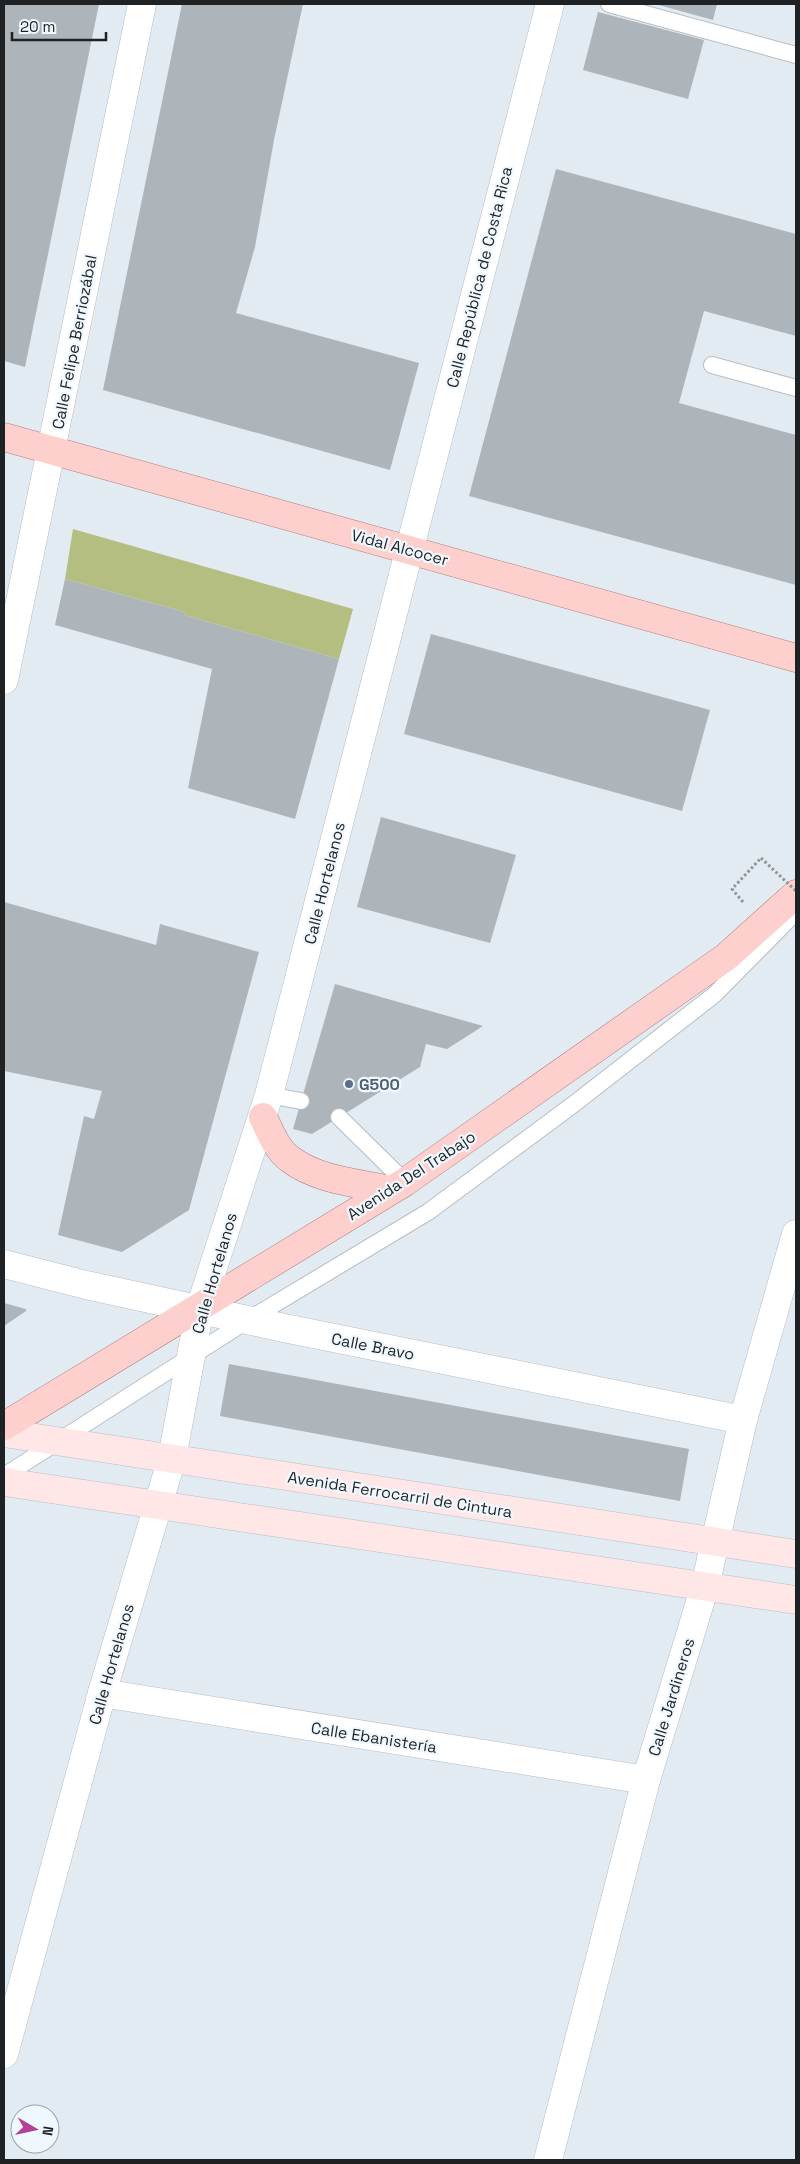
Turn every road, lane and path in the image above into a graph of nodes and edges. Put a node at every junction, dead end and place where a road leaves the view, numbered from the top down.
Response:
1 (142, 4) edge
2 (550, 4) edge
3 (609, 4) edge
4 (796, 55) edge
5 (712, 365) dead end
6 (796, 388) edge
7 (4, 437) edge
8 (52, 451) junction
9 (409, 550) junction
10 (796, 658) edge
11 (4, 680) edge
12 (732, 889) dead end
13 (796, 892) edge
14 (796, 912) edge
15 (301, 1101) dead end
16 (266, 1106) junction
17 (339, 1117) dead end
18 (398, 1186) junction
19 (796, 1234) edge
20 (4, 1264) edge
21 (200, 1308) junction
22 (248, 1320) junction
23 (191, 1356) junction
24 (744, 1420) junction
25 (4, 1426) edge
26 (4, 1433) edge
27 (56, 1441) junction
28 (172, 1458) junction
29 (4, 1476) edge
30 (4, 1482) edge
31 (158, 1506) junction
32 (717, 1542) junction
33 (796, 1554) edge
34 (705, 1586) junction
35 (796, 1600) edge
36 (102, 1693) junction
37 (646, 1780) junction
38 (4, 2054) edge
39 (548, 2160) edge

1 - 8 street, Calle Felipe Berriozábal
2 - 9 street, Calle República de Costa Rica
3 - 4 lane
5 - 6 lane
7 - 8 main road, Vidal Alcocer
8 - 9 main road, Vidal Alcocer
8 - 11 street, Calle Felipe Berriozábal
9 - 10 main road, Vidal Alcocer
9 - 16 street, Calle Hortelanos
12 - 13 path, bridge
13 - 18 main road, Avenida Del Trabajo
14 - 22 lane
15 - 16 lane
16 - 18 main road
16 - 21 street, Calle Hortelanos
17 - 18 lane
18 - 21 main road, Avenida Del Trabajo
19 - 24 street, Calle Jardineros
20 - 21 street, Calle Bravo
21 - 22 street, Calle Bravo
21 - 23 street, Calle Hortelanos
21 - 25 main road, Avenida Del Trabajo
22 - 23 lane
22 - 24 street, Calle Bravo
23 - 27 lane
23 - 28 street, Calle Hortelanos
24 - 32 street, Calle Jardineros
26 - 27 street, Avenida Ferrocarril de Cintura
27 - 28 street, Avenida Ferrocarril de Cintura
27 - 29 lane
28 - 31 street, Calle Hortelanos
28 - 32 street, Avenida Ferrocarril de Cintura
30 - 31 street
31 - 34 street
31 - 36 street, Calle Hortelanos
32 - 33 street, Avenida Ferrocarril de Cintura
32 - 34 street, Calle Jardineros
34 - 35 street
34 - 37 street, Calle Jardineros
36 - 37 street, Calle Ebanistería
36 - 38 street, Calle Hortelanos
37 - 39 street, Calle Jardineros

